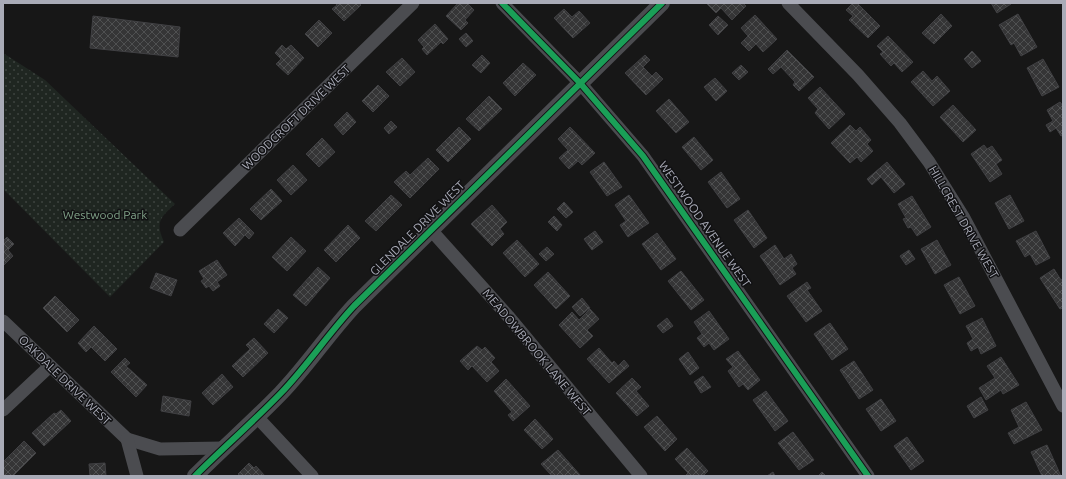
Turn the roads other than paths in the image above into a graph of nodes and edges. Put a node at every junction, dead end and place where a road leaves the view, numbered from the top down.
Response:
1 (413, 3) edge
2 (502, 3) edge
3 (662, 3) edge
4 (788, 3) edge
5 (580, 83) junction
6 (180, 230) dead end
7 (431, 230) junction
8 (3, 320) edge
9 (50, 366) junction
10 (1063, 406) edge
11 (3, 410) edge
12 (257, 417) junction
13 (127, 439) junction
14 (223, 448) junction
15 (137, 476) edge
16 (195, 476) edge
17 (312, 476) edge
18 (641, 476) edge
19 (868, 476) edge

1 - 6 street, WOODCROFT DRIVE WEST
2 - 5 street, WESTWOOD AVENUE WEST
3 - 5 street, GLENDALE DRIVE WEST
4 - 10 street, HILLCREST DRIVE WEST
5 - 7 street, GLENDALE DRIVE WEST
5 - 19 street, WESTWOOD AVENUE WEST
7 - 12 street, GLENDALE DRIVE WEST
7 - 18 street, MEADOWBROOK LANE WEST
8 - 9 street, OAKDALE DRIVE WEST
9 - 11 street
9 - 13 street, OAKDALE DRIVE WEST
12 - 14 street, GLENDALE DRIVE WEST
12 - 17 street
13 - 14 street, OAKDALE DRIVE WEST
13 - 15 street
14 - 16 street, GLENDALE DRIVE WEST

